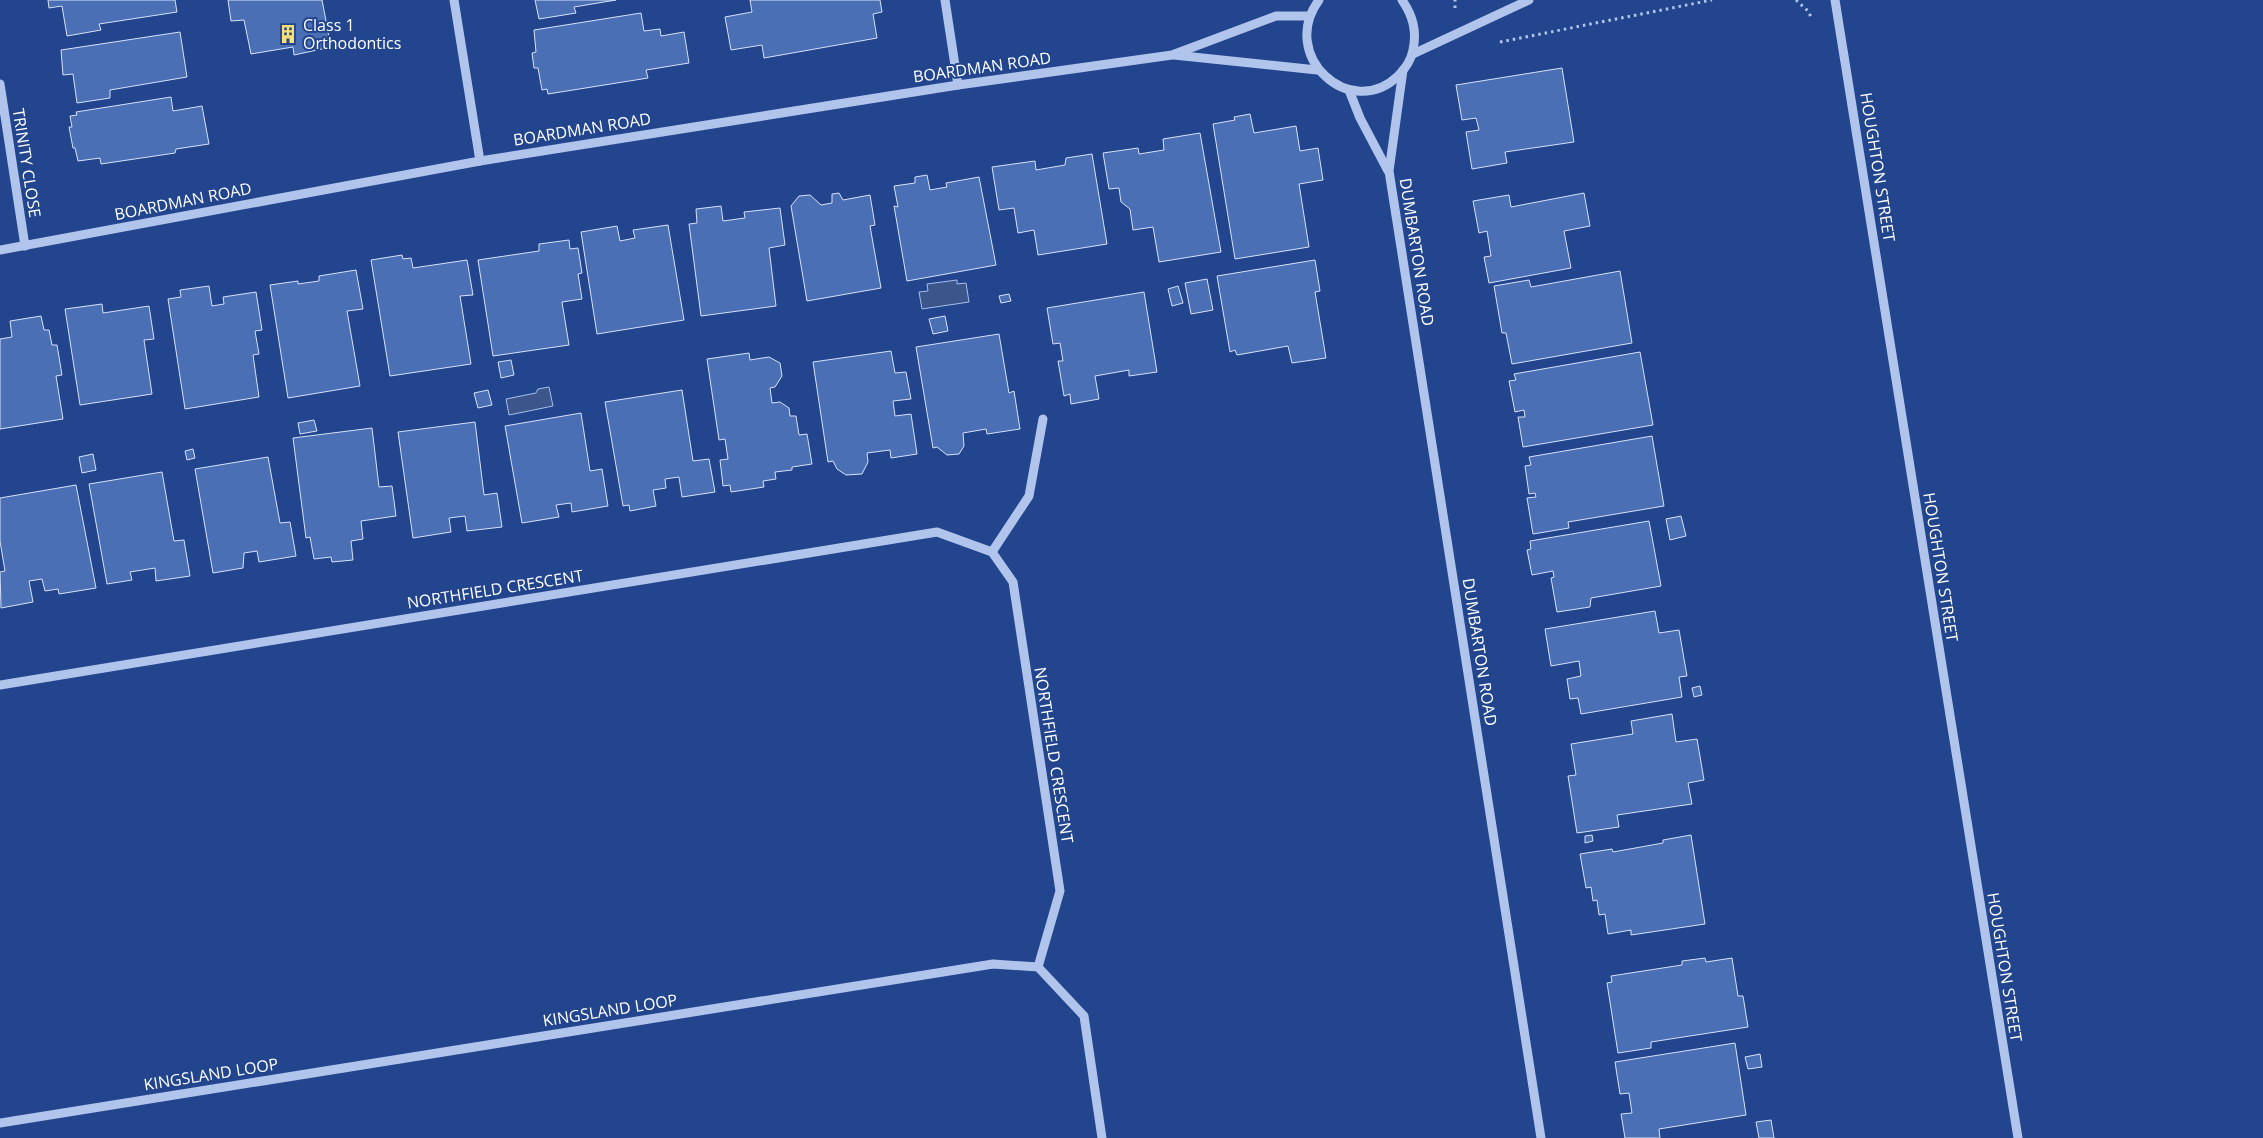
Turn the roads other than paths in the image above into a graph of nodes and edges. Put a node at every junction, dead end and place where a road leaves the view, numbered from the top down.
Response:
1 (454, 0) edge
2 (944, 0) edge
3 (1319, 0) edge
4 (1402, 0) edge
5 (1512, 0) edge
6 (1836, 0) edge
7 (1525, 1) edge
8 (1310, 16) junction
9 (1413, 54) junction
10 (1172, 55) junction
11 (1318, 70) junction
12 (1403, 70) junction
13 (0, 84) edge
14 (958, 85) junction
15 (1349, 90) junction
16 (480, 161) junction
17 (1388, 171) junction
18 (25, 246) junction
19 (0, 250) edge
20 (1043, 419) dead end
21 (992, 552) junction
22 (0, 685) edge
23 (1038, 967) junction
24 (0, 1123) edge
25 (1102, 1138) edge
26 (1541, 1138) edge
27 (2018, 1138) edge

1 - 16 street
2 - 14 street
3 - 8 street
4 - 9 street
5 - 7 street
6 - 27 street, HOUGHTON STREET
7 - 9 street
8 - 10 street, BOARDMAN ROAD
8 - 11 street
9 - 12 street
10 - 11 street, BOARDMAN ROAD
10 - 14 street, BOARDMAN ROAD
11 - 15 street
12 - 15 street
12 - 17 street, DUMBARTON ROAD
13 - 18 street, TRINITY CLOSE
14 - 16 street, BOARDMAN ROAD
15 - 17 street, DUMBARTON ROAD
16 - 18 street, BOARDMAN ROAD
17 - 26 street, DUMBARTON ROAD
18 - 19 street, BOARDMAN ROAD
20 - 21 street
21 - 22 street, NORTHFIELD CRESCENT
21 - 23 street, NORTHFIELD CRESCENT
23 - 24 street, KINGSLAND LOOP
23 - 25 street

